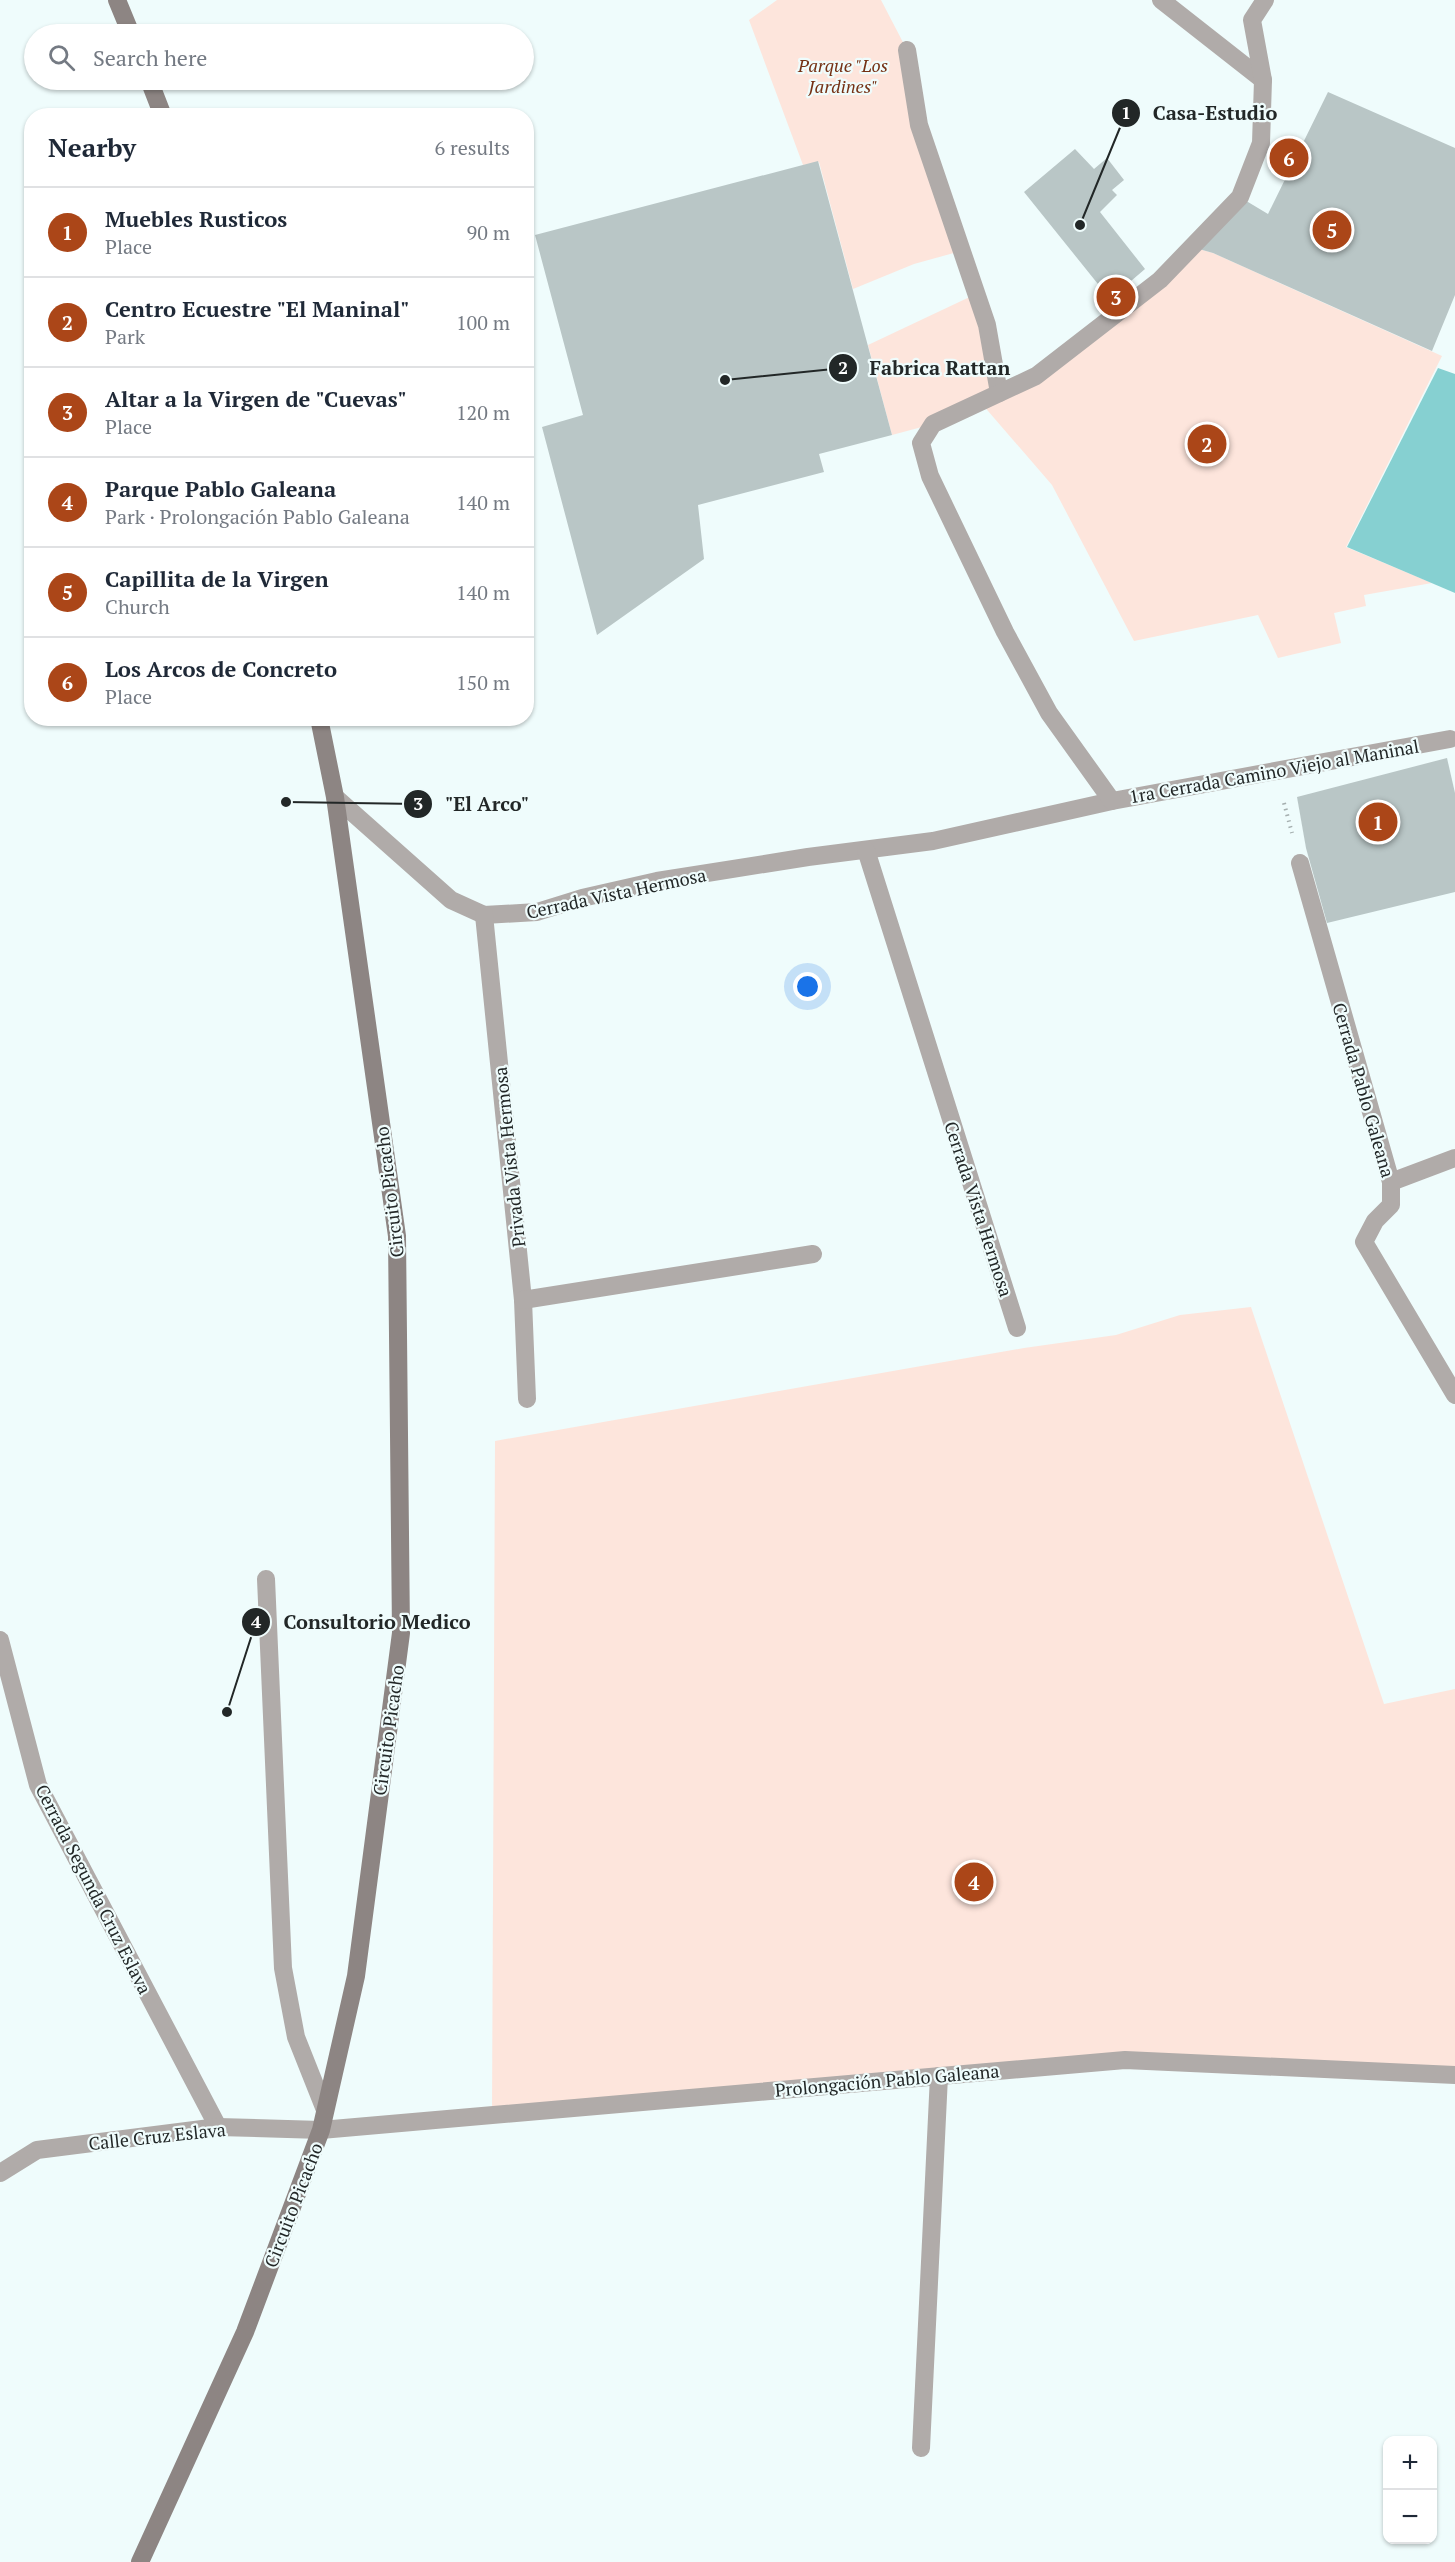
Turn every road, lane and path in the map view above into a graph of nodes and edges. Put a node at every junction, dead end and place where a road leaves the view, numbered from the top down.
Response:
1 (117, 0) edge
2 (1161, 0) edge
3 (1265, 0) edge
4 (127, 24) edge
5 (907, 50) dead end
6 (1263, 80) junction
7 (153, 90) edge
8 (160, 108) edge
9 (999, 393) junction
10 (321, 726) edge
11 (1450, 739) dead end
12 (1276, 771) junction
13 (335, 796) junction
14 (1112, 801) junction
15 (866, 850) junction
16 (1300, 863) joint
17 (484, 915) junction
18 (1455, 1158) edge
19 (1390, 1182) junction
20 (813, 1254) dead end
21 (523, 1300) junction
22 (1017, 1328) dead end
23 (1455, 1395) edge
24 (527, 1400) dead end
25 (266, 1579) dead end
26 (0, 1640) edge
27 (1455, 2075) edge
28 (939, 2076) junction
29 (325, 2110) junction
30 (218, 2127) junction
31 (321, 2130) junction
32 (0, 2173) edge
33 (921, 2448) dead end
34 (140, 2562) edge

1 - 4 main road
2 - 6 street
3 - 6 street, 1ra Cerrada Camino Viejo al Maninal
5 - 9 street
6 - 9 street, 1ra Cerrada Camino Viejo al Maninal
7 - 8 main road
9 - 14 street, 1ra Cerrada Camino Viejo al Maninal
10 - 13 main road, Circuito Picacho
11 - 12 street, 1ra Cerrada Camino Viejo al Maninal
12 - 14 street, 1ra Cerrada Camino Viejo al Maninal
12 - 16 path
13 - 17 street, Cerrada Vista Hermosa
13 - 29 main road, Circuito Picacho
14 - 15 street, Cerrada Vista Hermosa
15 - 17 street, Cerrada Vista Hermosa
15 - 22 street, Cerrada Vista Hermosa
16 - 19 street, Cerrada Pablo Galeana
17 - 21 street, Privada Vista Hermosa
18 - 19 street
19 - 23 street, Cerrada Pablo Galeana
20 - 21 street
21 - 24 street, Privada Vista Hermosa
25 - 29 street
26 - 30 street, Cerrada Segunda Cruz Eslava
27 - 28 street, Prolongación Pablo Galeana
28 - 31 street, Prolongación Pablo Galeana
28 - 33 street
29 - 31 main road, Circuito Picacho
30 - 31 street, Calle Cruz Eslava
30 - 32 street, Calle Cruz Eslava
31 - 34 main road, Circuito Picacho

